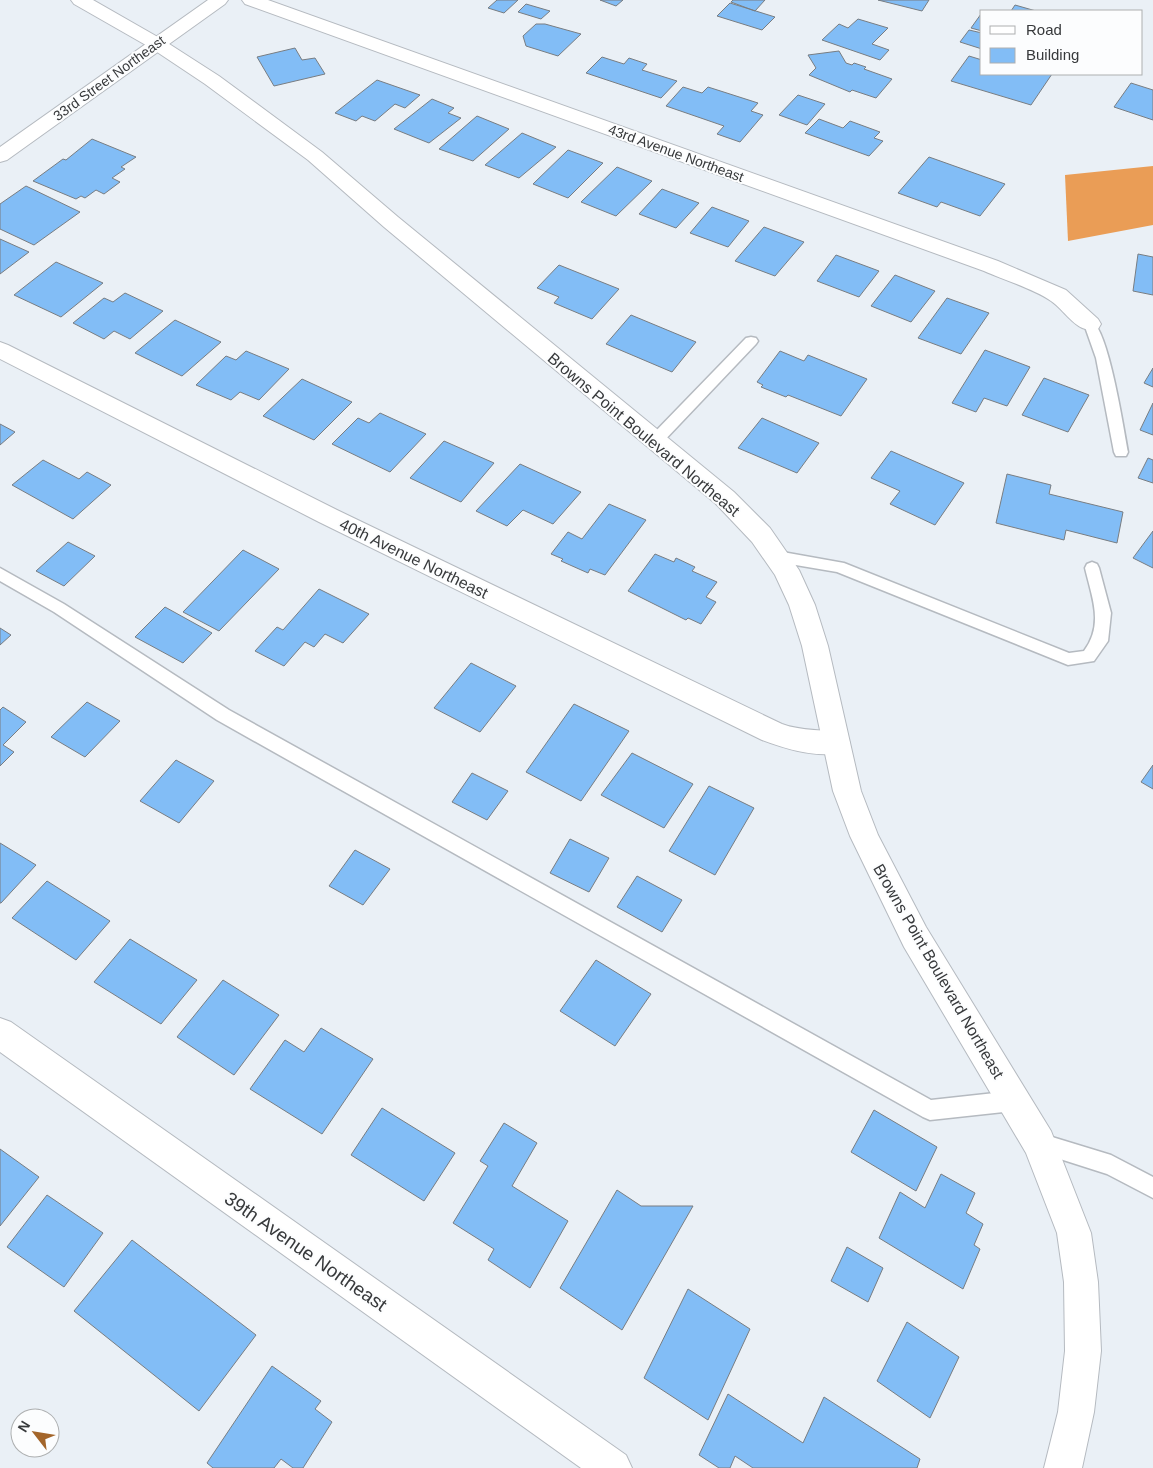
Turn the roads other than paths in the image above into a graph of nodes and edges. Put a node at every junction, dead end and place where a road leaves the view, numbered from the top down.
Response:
1 (80, 0) edge
2 (219, 0) edge
3 (251, 0) edge
4 (157, 44) junction
5 (0, 156) edge
6 (1090, 324) joint
7 (751, 341) dead end
8 (0, 350) edge
9 (655, 441) junction
10 (1121, 452) dead end
11 (777, 557) junction
12 (1092, 568) dead end
13 (0, 574) edge
14 (836, 743) junction
15 (0, 1033) edge
16 (1013, 1101) junction
17 (1038, 1143) junction
18 (1153, 1188) edge
19 (613, 1468) edge
20 (1063, 1468) edge

1 - 4 street, Browns Point Boulevard Northeast
2 - 4 street, 33rd Street Northeast
3 - 6 street, 43rd Avenue Northeast
4 - 5 street, 33rd Street Northeast
4 - 9 street, Browns Point Boulevard Northeast
6 - 10 lane
7 - 9 lane
8 - 14 street, 40th Avenue Northeast
9 - 11 street, Browns Point Boulevard Northeast
11 - 12 lane
11 - 14 street, Browns Point Boulevard Northeast
13 - 16 lane
14 - 16 street, Browns Point Boulevard Northeast
15 - 19 street, 39th Avenue Northeast
16 - 17 street, Browns Point Boulevard Northeast
17 - 18 lane
17 - 20 street, Browns Point Boulevard Northeast

